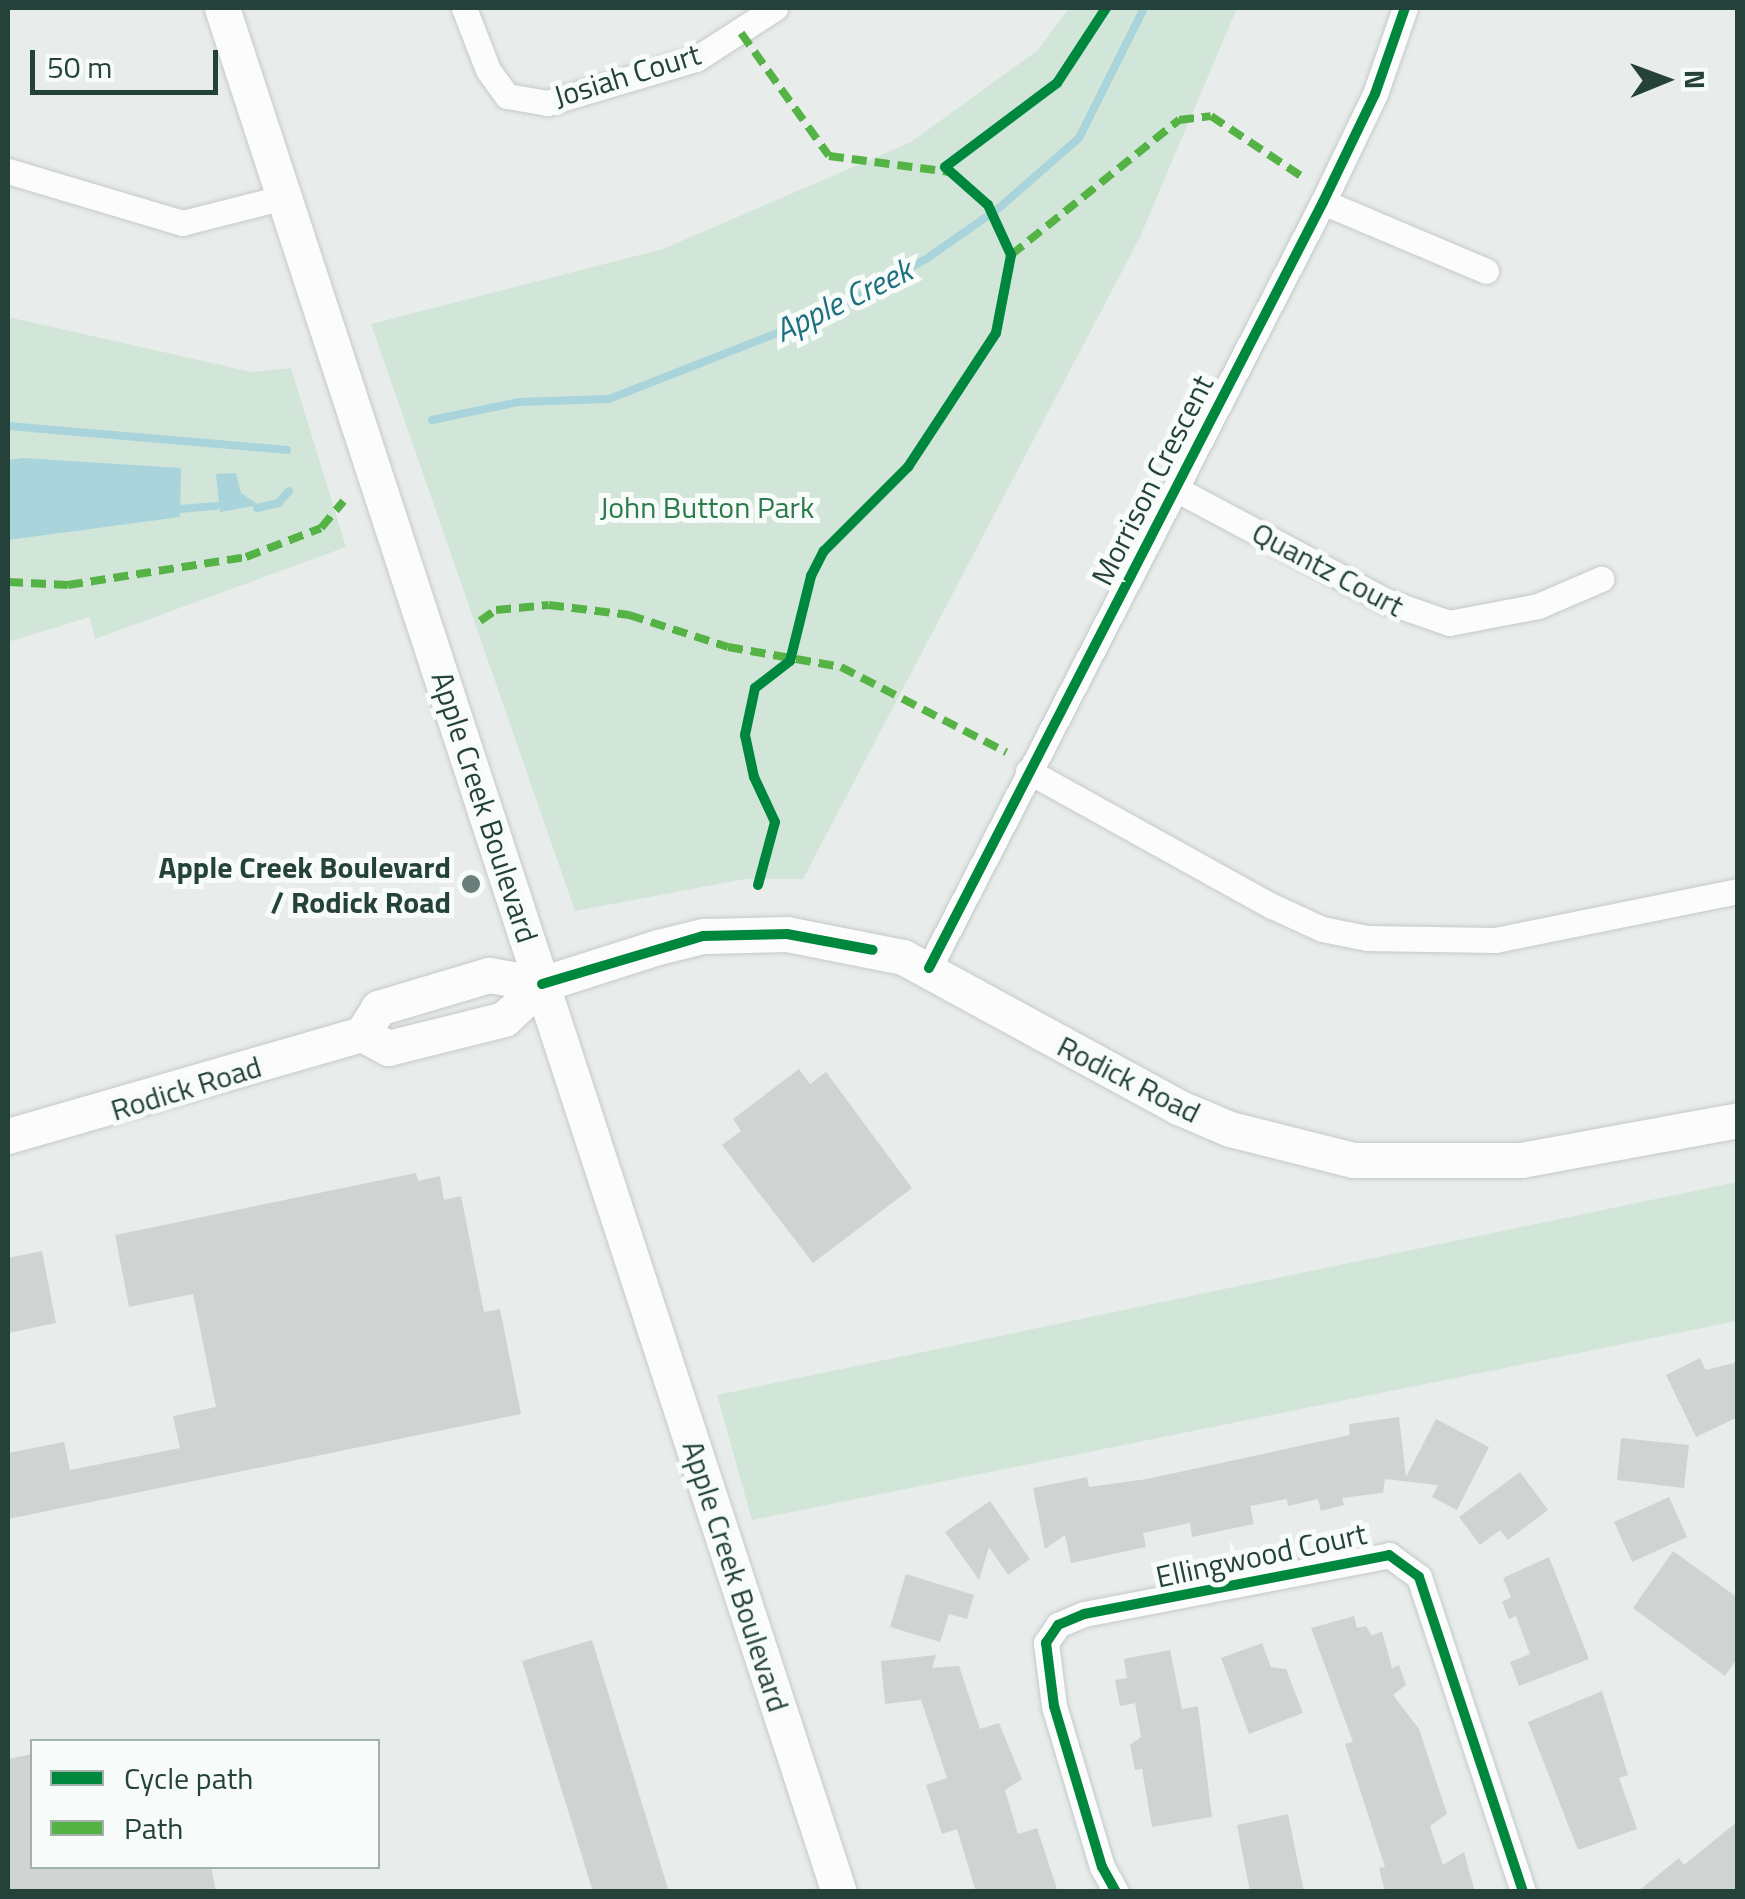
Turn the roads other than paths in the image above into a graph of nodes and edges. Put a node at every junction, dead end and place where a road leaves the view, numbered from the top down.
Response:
1 (222, 8) edge
2 (464, 8) edge
3 (774, 8) edge
4 (1405, 8) edge
5 (8, 171) edge
6 (285, 197) junction
7 (1324, 202) junction
8 (1486, 271) dead end
9 (1176, 489) junction
10 (1601, 579) dead end
11 (1028, 772) junction
12 (1738, 891) edge
13 (929, 968) junction
14 (542, 984) junction
15 (1738, 1120) edge
16 (8, 1136) edge
17 (839, 1892) edge
18 (1116, 1892) edge
19 (1523, 1892) edge

1 - 6 main road, Apple Creek Boulevard
2 - 3 street, Josiah Court
4 - 7 street, Morrison Crescent
5 - 6 street
6 - 14 main road, Apple Creek Boulevard
7 - 8 street
7 - 9 street, Morrison Crescent
9 - 10 street, Quantz Court
9 - 11 street, Morrison Crescent
11 - 12 street
11 - 13 street, Morrison Crescent
13 - 14 main road, Rodick Road
13 - 15 main road, Rodick Road
14 - 16 main road, Rodick Road
14 - 17 main road, Apple Creek Boulevard
18 - 19 street, Ellingwood Court

